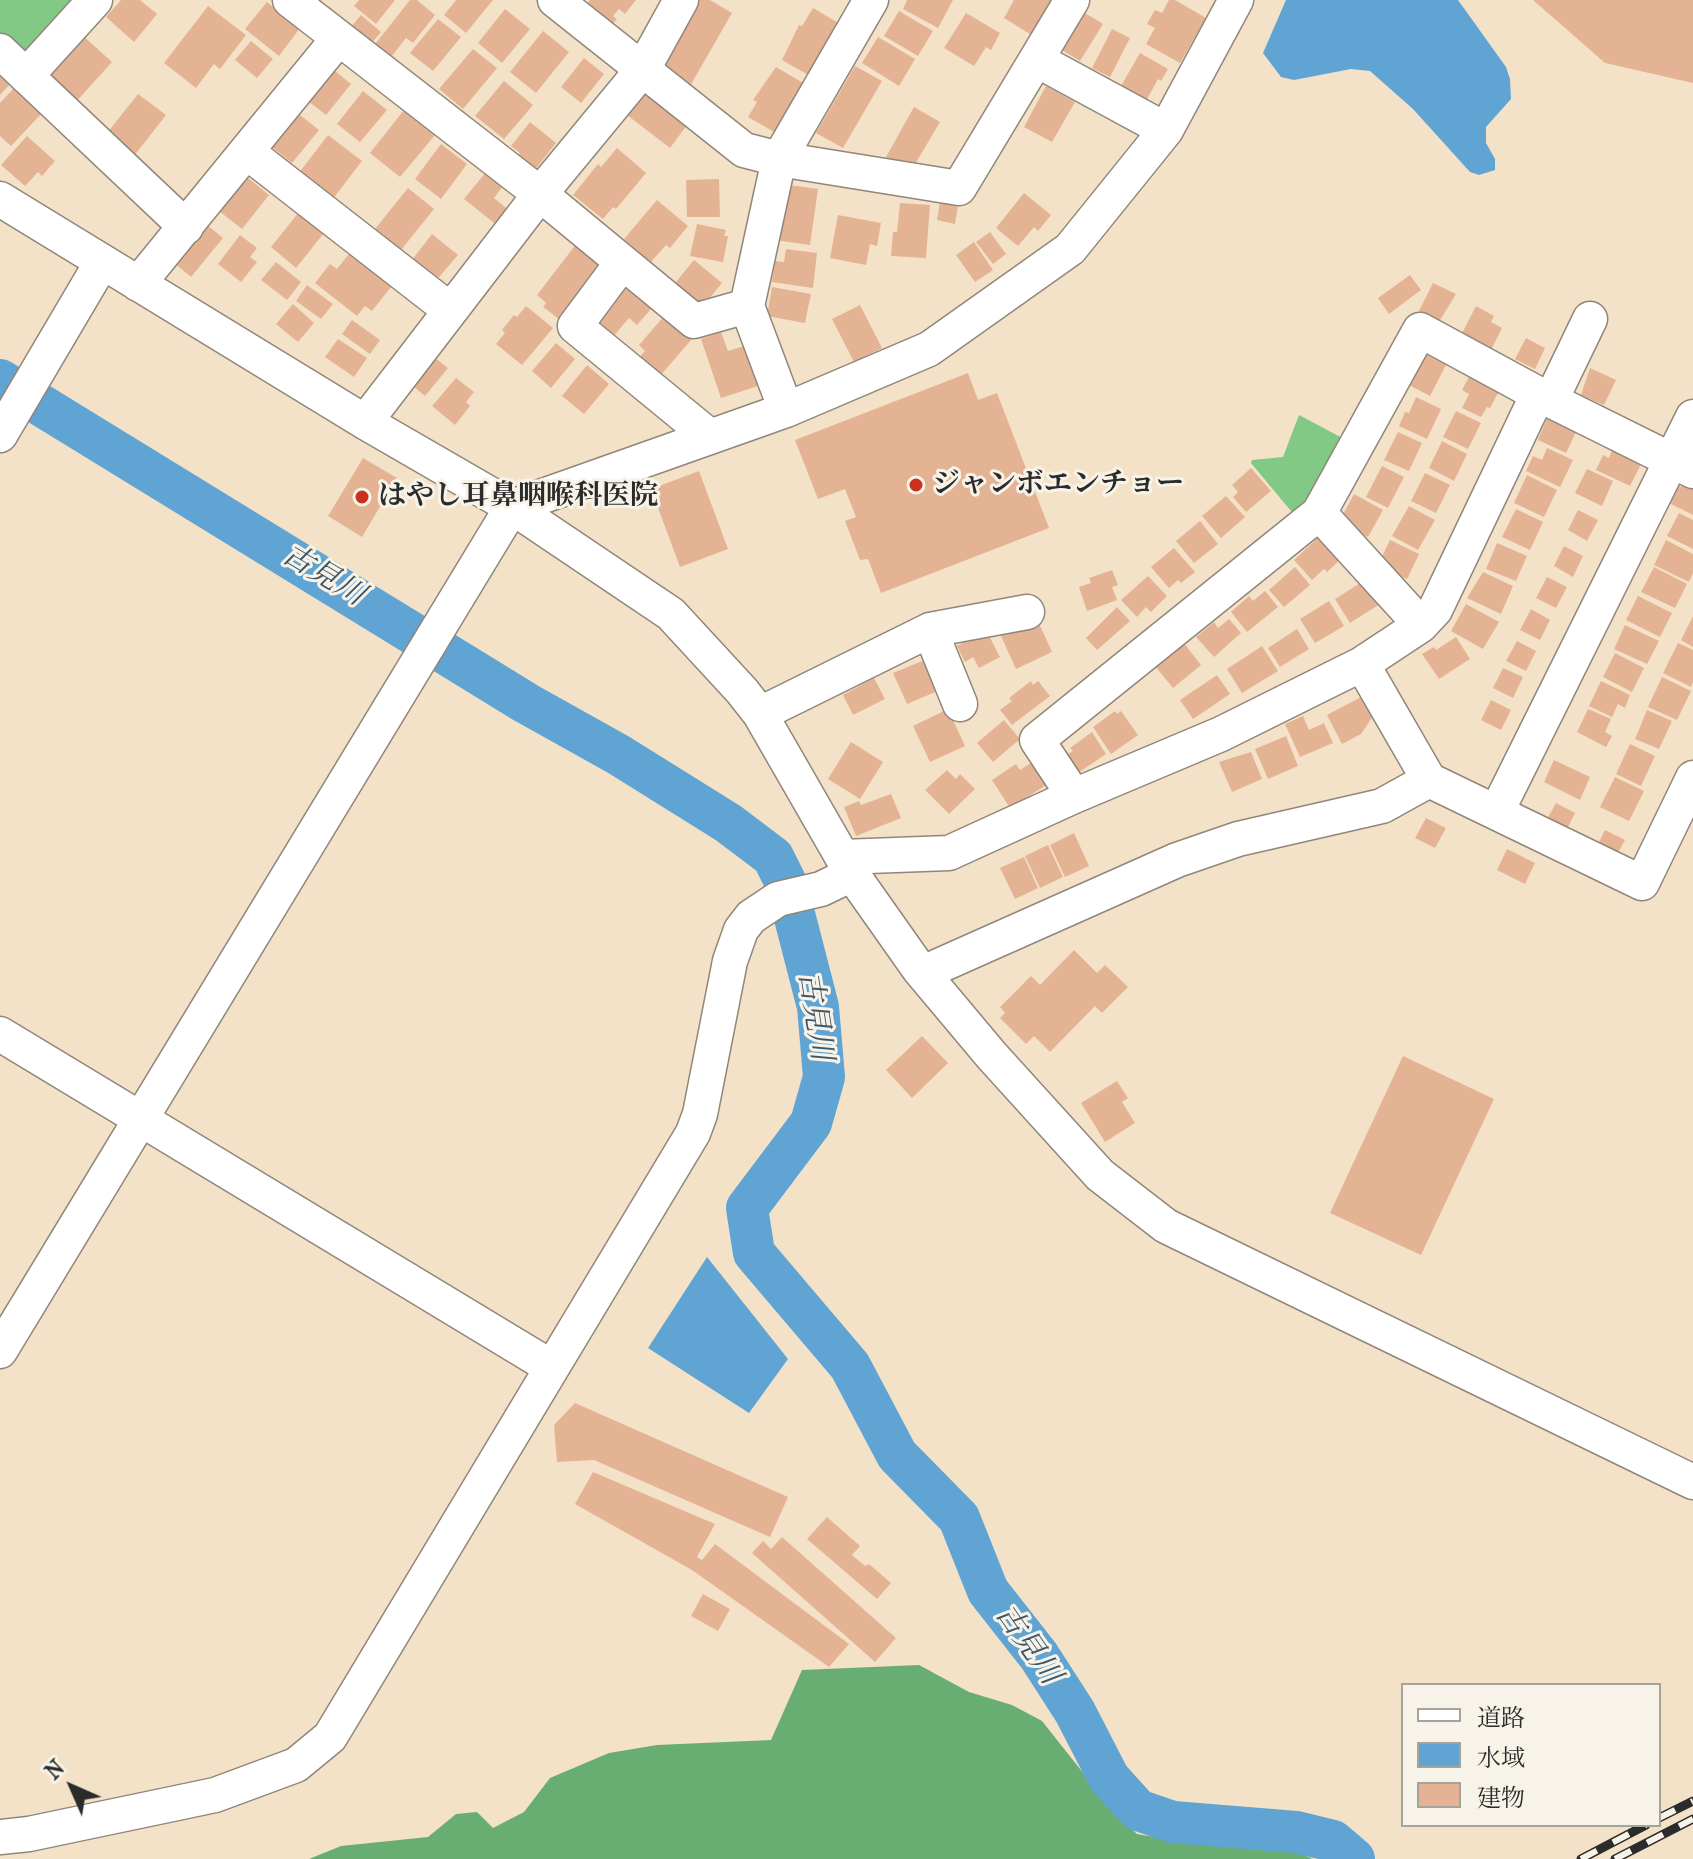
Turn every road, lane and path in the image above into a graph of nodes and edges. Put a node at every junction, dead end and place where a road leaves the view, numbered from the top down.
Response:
1 (95, 0) edge
2 (290, 0) edge
3 (555, 0) edge
4 (681, 0) edge
5 (871, 0) edge
6 (1072, 0) edge
7 (1236, 0) edge
8 (338, 39) junction
9 (0, 51) edge
10 (1037, 60) junction
11 (643, 69) junction
12 (26, 76) junction
13 (1166, 130) junction
14 (247, 152) junction
15 (779, 159) junction
16 (540, 194) junction
17 (0, 199) edge
18 (186, 227) junction
19 (102, 262) junction
20 (622, 263) junction
21 (138, 284) junction
22 (747, 306) junction
23 (450, 310) junction
24 (1590, 319) dead end
25 (1545, 397) junction
26 (786, 410) junction
27 (1693, 417) edge
28 (365, 422) junction
29 (0, 435) edge
30 (709, 436) junction
31 (1682, 466) edge
32 (512, 507) junction
33 (1319, 513) junction
34 (1027, 612) dead end
35 (1421, 625) junction
36 (930, 630) junction
37 (1362, 664) junction
38 (960, 704) dead end
39 (760, 714) junction
40 (1693, 778) edge
41 (1429, 780) junction
42 (1074, 796) junction
43 (1497, 811) junction
44 (847, 866) junction
45 (923, 973) junction
46 (0, 1034) edge
47 (140, 1120) junction
48 (0, 1351) edge
49 (551, 1367) junction
50 (1693, 1482) edge
51 (0, 1837) edge

1 - 12 street
2 - 8 street
3 - 11 street
4 - 11 street
5 - 15 street
6 - 10 street
7 - 13 street
8 - 14 street
8 - 16 street
9 - 12 street
10 - 13 street
10 - 15 street
11 - 15 street
11 - 16 street
12 - 18 street
13 - 26 street
14 - 18 street
14 - 23 street
15 - 22 street
16 - 20 street
16 - 23 street
17 - 19 street
18 - 21 street
19 - 21 street
19 - 29 street
20 - 22 street
20 - 30 street
21 - 28 street
22 - 26 street
23 - 28 street
24 - 25 street
25 - 31 street
25 - 33 street
25 - 35 street
26 - 30 street
27 - 31 street
28 - 32 street
30 - 32 street
31 - 43 street
32 - 39 street
32 - 47 street
33 - 35 street
33 - 42 street
34 - 36 street
35 - 37 street
36 - 38 street
36 - 39 street
37 - 41 street
37 - 42 street
39 - 44 street
40 - 43 street
41 - 43 street
41 - 45 street
42 - 44 street
44 - 45 street
44 - 49 street
45 - 50 street
46 - 47 street
47 - 48 street
47 - 49 street
49 - 51 street

